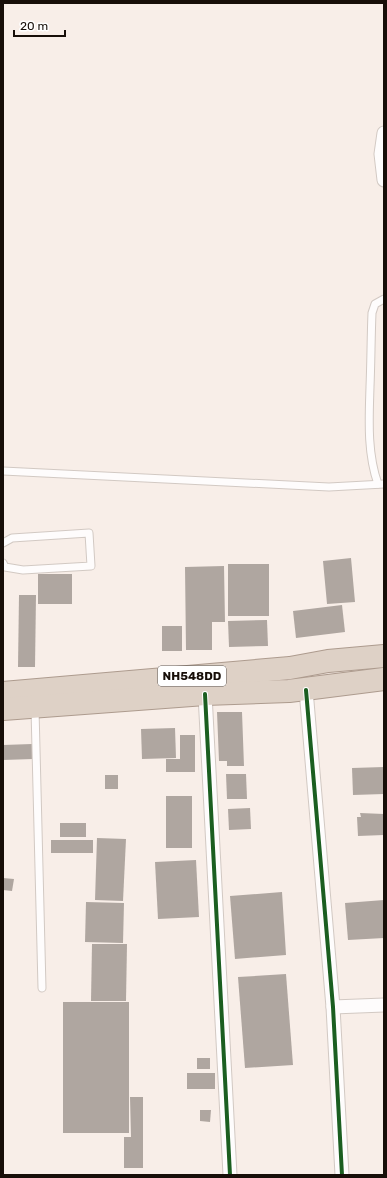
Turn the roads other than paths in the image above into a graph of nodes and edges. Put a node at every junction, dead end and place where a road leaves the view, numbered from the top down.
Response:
1 (384, 133) edge
2 (384, 180) edge
3 (384, 299) edge
4 (3, 471) edge
5 (381, 484) edge
6 (3, 544) edge
7 (3, 563) edge
8 (384, 656) edge
9 (384, 679) edge
10 (306, 690) junction
11 (3, 693) edge
12 (205, 694) junction
13 (35, 707) junction
14 (3, 709) edge
15 (42, 988) dead end
16 (384, 1005) edge
17 (333, 1007) junction
18 (230, 1175) edge
19 (342, 1175) edge

1 - 2 street
3 - 5 lane
4 - 5 lane
6 - 7 lane
8 - 11 highway, NH548DD
9 - 10 highway, NH548DD
10 - 12 highway, NH548DD
10 - 17 street
12 - 13 highway, NH548DD
12 - 18 street
13 - 14 highway, NH548DD
13 - 15 lane
16 - 17 street
17 - 19 street

